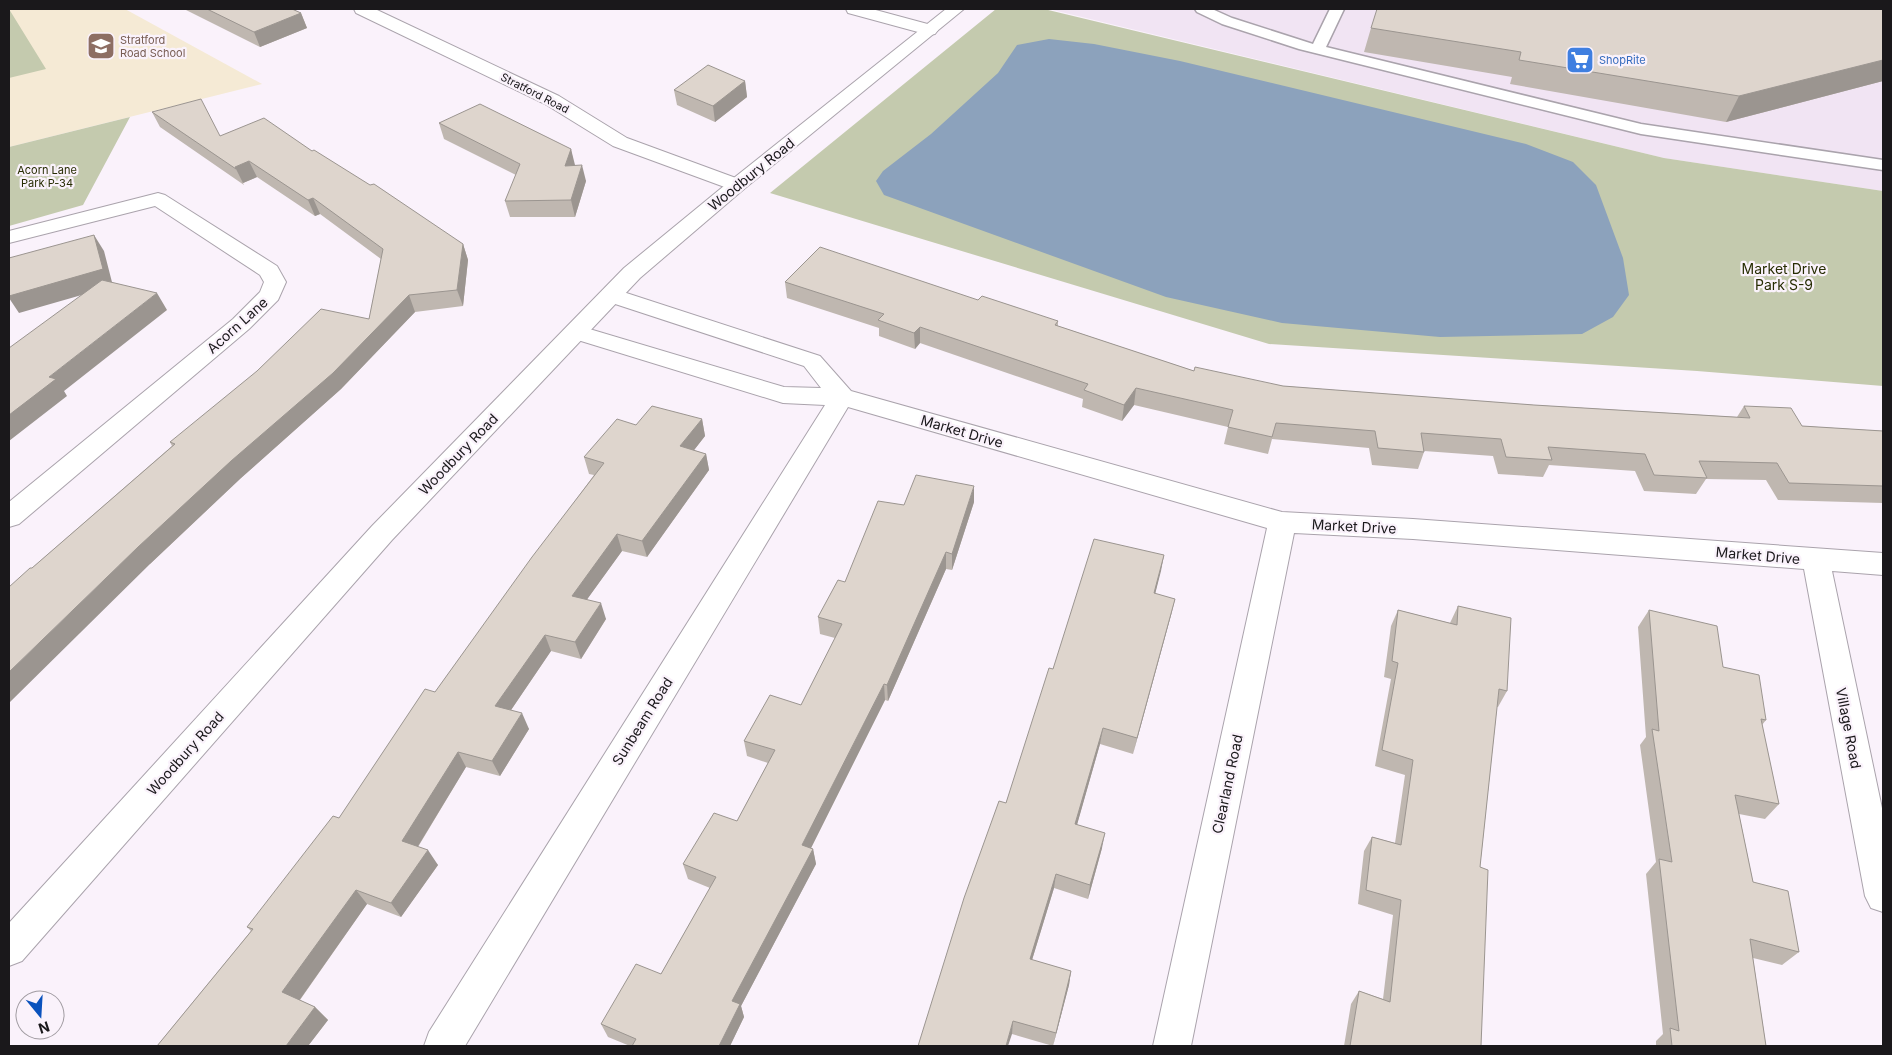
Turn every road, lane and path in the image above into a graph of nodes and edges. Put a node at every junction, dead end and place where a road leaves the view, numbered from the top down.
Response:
1 (362, 9) edge
2 (854, 9) edge
3 (956, 9) edge
4 (1202, 9) edge
5 (1337, 9) edge
6 (930, 30) junction
7 (1318, 49) junction
8 (1883, 166) edge
9 (737, 185) junction
10 (9, 237) edge
11 (611, 295) junction
12 (576, 332) junction
13 (842, 397) junction
14 (9, 517) edge
15 (1282, 522) junction
16 (1816, 560) junction
17 (1883, 564) edge
18 (1883, 896) edge
19 (9, 949) edge
20 (443, 1046) edge
21 (1172, 1046) edge

1 - 9 street, Stratford Road
2 - 6 street
3 - 6 street, Woodbury Road
4 - 7 lane
5 - 7 lane
6 - 9 street, Woodbury Road
7 - 8 lane
9 - 11 street, Woodbury Road
10 - 14 street, Acorn Lane
11 - 12 street, Woodbury Road
11 - 13 street
12 - 13 street, Market Drive
12 - 19 street, Woodbury Road
13 - 15 street, Market Drive
13 - 20 street, Sunbeam Road
15 - 16 street, Market Drive
15 - 21 street, Clearland Road
16 - 17 street, Market Drive
16 - 18 street, Village Road

